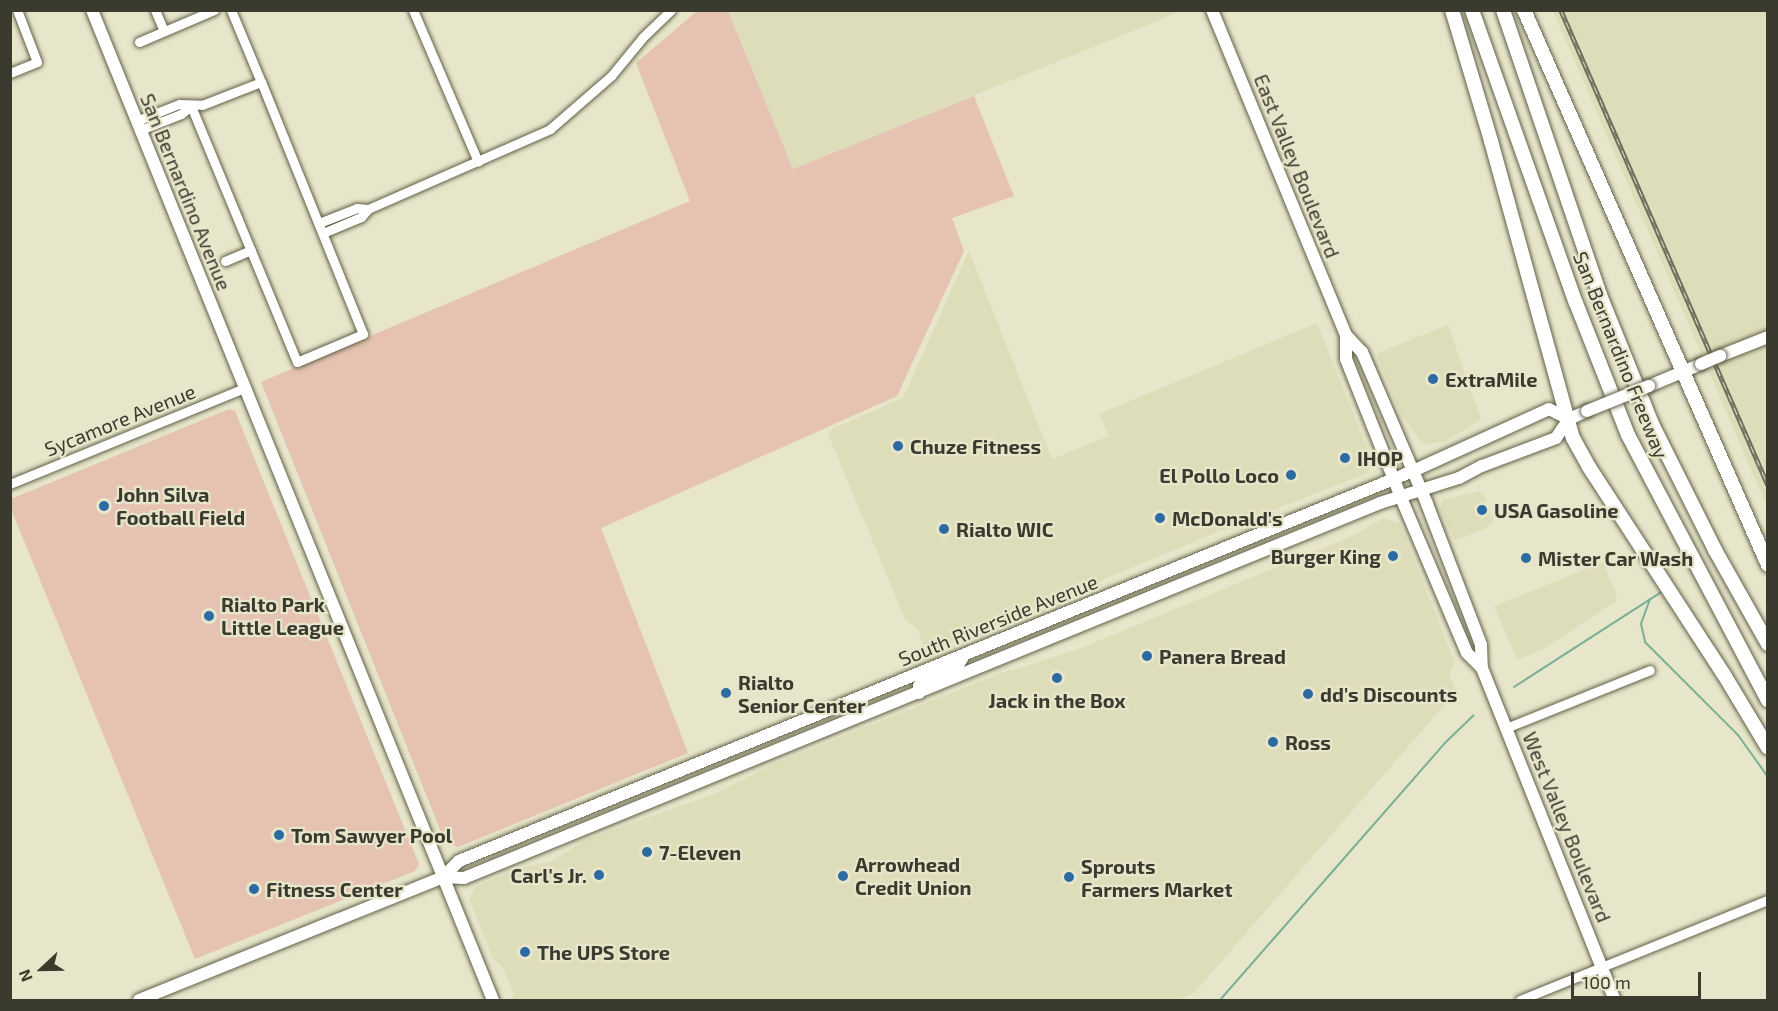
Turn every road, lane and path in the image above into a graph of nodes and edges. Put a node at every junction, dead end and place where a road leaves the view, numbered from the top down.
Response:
1 (17, 10) edge
2 (92, 10) edge
3 (156, 10) edge
4 (214, 10) edge
5 (231, 10) edge
6 (413, 10) edge
7 (671, 10) edge
8 (1212, 10) edge
9 (1452, 10) edge
10 (1472, 10) edge
11 (1503, 10) edge
12 (1524, 10) edge
13 (164, 32) junction
14 (140, 42) dead end
15 (10, 73) edge
16 (261, 82) junction
17 (191, 106) junction
18 (138, 126) junction
19 (478, 162) junction
20 (321, 228) junction
21 (251, 250) junction
22 (225, 261) dead end
23 (1346, 335) junction
24 (1767, 337) edge
25 (1682, 372) junction
26 (244, 388) junction
27 (1569, 419) junction
28 (1414, 475) junction
29 (10, 484) edge
30 (1398, 487) junction
31 (1421, 491) junction
32 (1767, 565) edge
33 (1767, 644) edge
34 (966, 654) junction
35 (1482, 668) junction
36 (1650, 670) dead end
37 (919, 693) junction
38 (1767, 700) edge
39 (1506, 728) junction
40 (1767, 748) edge
41 (443, 877) junction
42 (1767, 900) edge
43 (1602, 967) junction
44 (139, 1000) edge
45 (493, 1000) edge
46 (1520, 1000) edge
47 (1615, 1000) edge

1 - 15 street
2 - 18 main road, San Bernardino Avenue
3 - 13 street
4 - 13 street
5 - 16 street
6 - 19 street
7 - 19 street
8 - 23 main road, East Valley Boulevard
9 - 27 highway
10 - 38 highway, San Bernardino Freeway
11 - 33 highway, San Bernardino Freeway
12 - 25 highway
13 - 14 street
16 - 17 street
16 - 20 street
17 - 18 street
17 - 21 street
18 - 26 main road, San Bernardino Avenue
19 - 20 street
20 - 21 street
21 - 22 street
23 - 28 main road, East Valley Boulevard
23 - 30 main road, East Valley Boulevard
24 - 25 main road, South Riverside Avenue, bridge
25 - 27 main road, South Riverside Avenue, bridge
25 - 32 highway
26 - 29 street, Sycamore Avenue
26 - 41 main road, San Bernardino Avenue
27 - 28 main road, South Riverside Avenue
27 - 31 main road, South Riverside Avenue
27 - 40 highway
28 - 30 main road, South Riverside Avenue
28 - 31 main road, West Valley Boulevard
30 - 31 main road, South Riverside Avenue
30 - 34 main road, South Riverside Avenue
30 - 35 main road, West Valley Boulevard
30 - 37 main road, South Riverside Avenue
31 - 35 main road, West Valley Boulevard
34 - 37 main road
34 - 41 main road, South Riverside Avenue
35 - 39 main road, West Valley Boulevard
36 - 39 street
37 - 41 main road, South Riverside Avenue
39 - 43 main road, West Valley Boulevard
41 - 44 main road, South Riverside Avenue
41 - 45 main road, San Bernardino Avenue
42 - 43 street
43 - 46 street
43 - 47 main road, West Valley Boulevard

